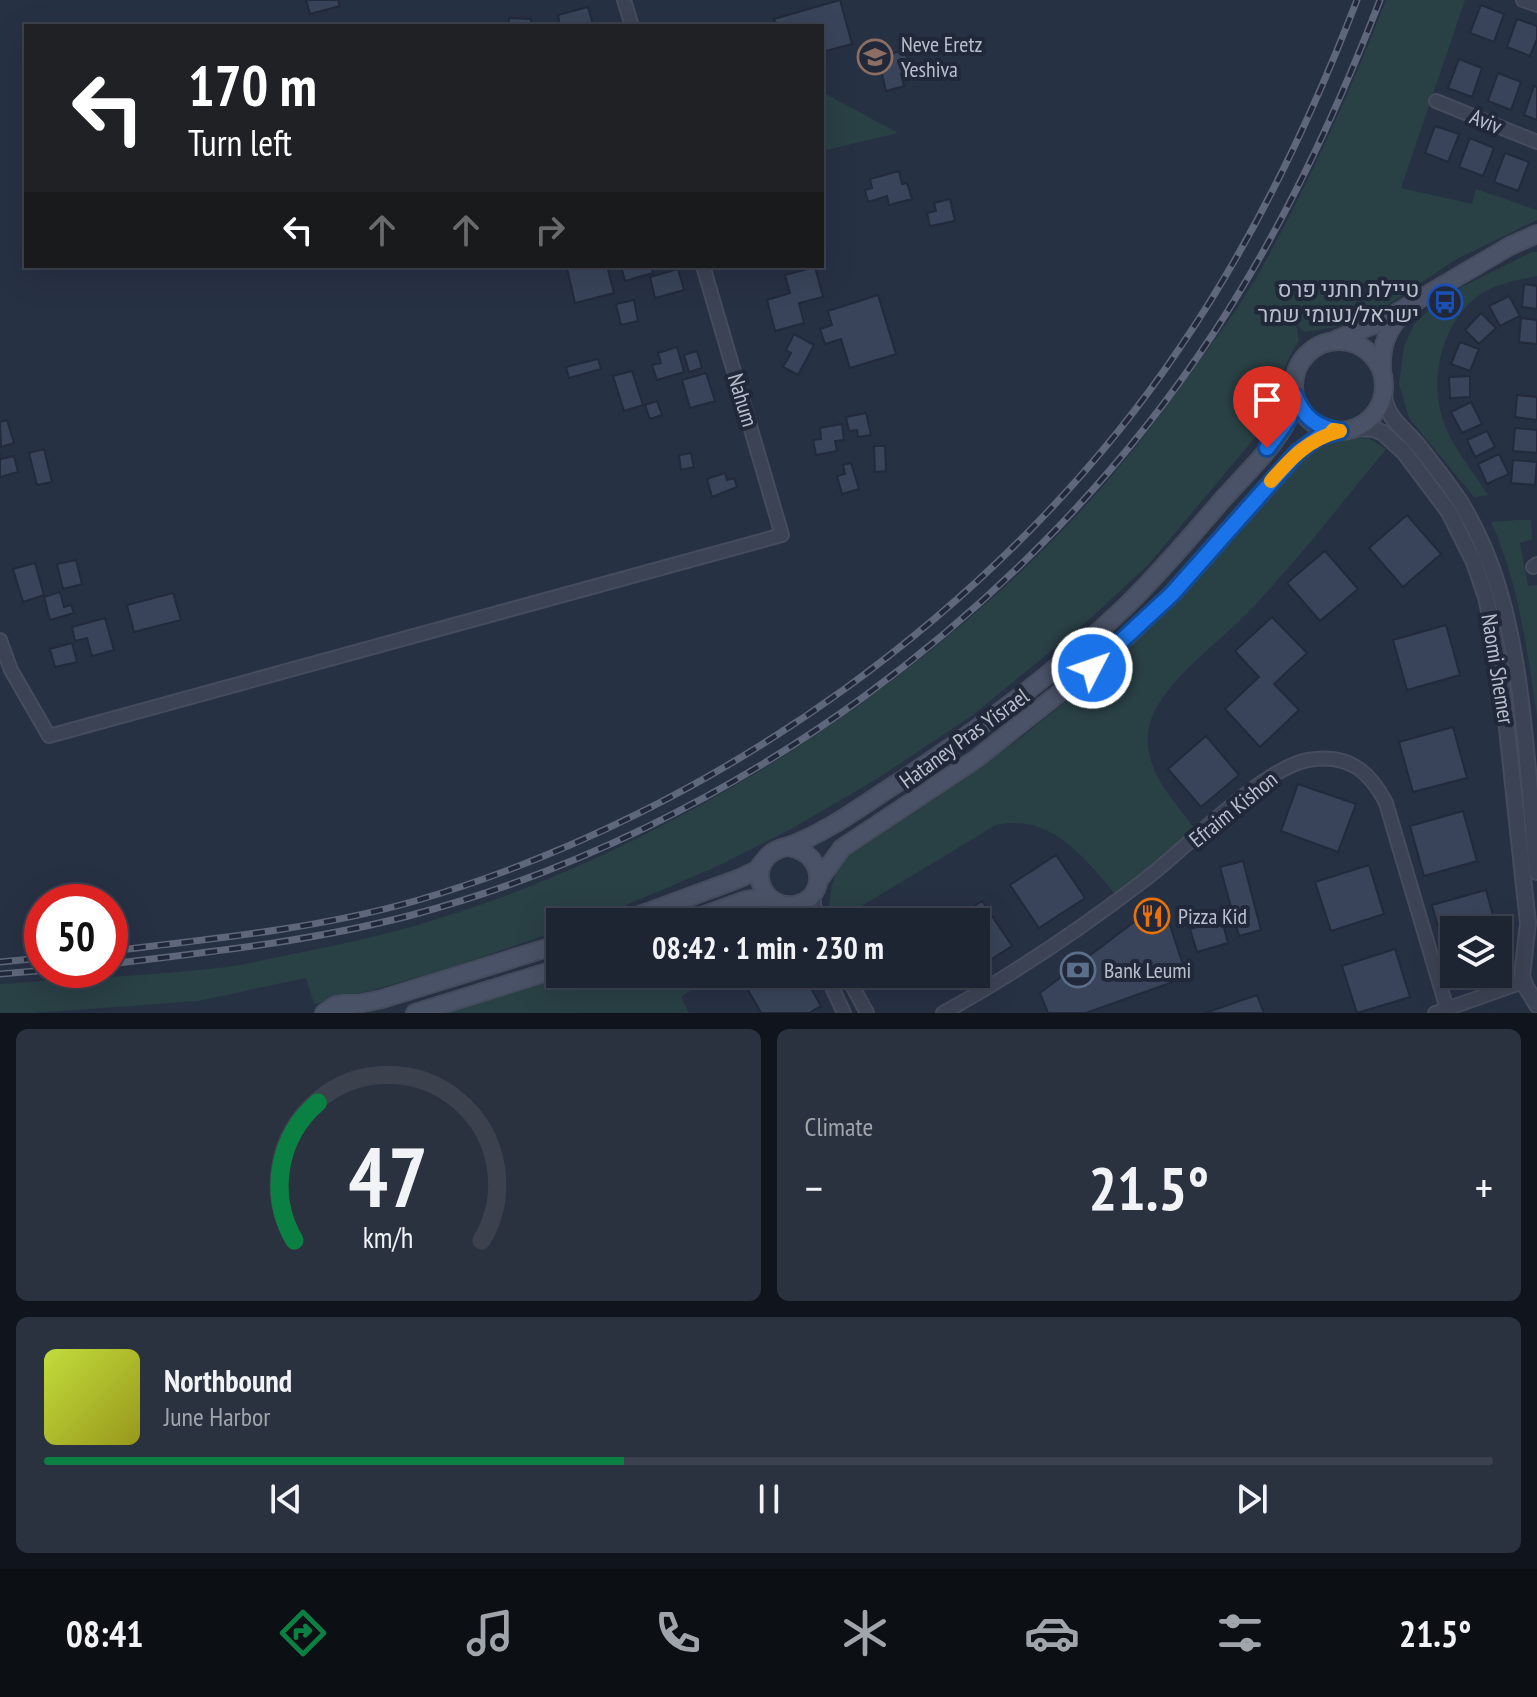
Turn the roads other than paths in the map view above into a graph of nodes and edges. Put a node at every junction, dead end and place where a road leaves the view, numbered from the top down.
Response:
1 (624, 0) edge
2 (1523, 0) edge
3 (1537, 5) edge
4 (631, 24) edge
5 (1436, 101) dead end
6 (1537, 142) edge
7 (1537, 234) edge
8 (704, 268) edge
9 (1427, 294) junction
10 (1332, 341) junction
11 (1382, 369) junction
12 (1384, 395) junction
13 (1295, 396) junction
14 (1348, 429) junction
15 (0, 640) edge
16 (784, 847) junction
17 (763, 862) junction
18 (1537, 872) edge
19 (816, 886) junction
20 (772, 900) junction
21 (659, 908) edge
22 (724, 908) edge
23 (781, 908) edge
24 (815, 908) edge
25 (546, 948) edge
26 (1537, 954) edge
27 (1525, 965) junction
28 (546, 972) edge
29 (832, 988) edge
30 (854, 988) edge
31 (1532, 994) edge
32 (342, 1004) junction
33 (1441, 1011) edge
34 (324, 1013) edge
35 (357, 1013) edge
36 (415, 1013) edge
37 (844, 1013) edge
38 (867, 1013) edge
39 (943, 1013) edge

1 - 4 street
2 - 3 street
5 - 6 street, Aviv
7 - 9 main road
8 - 15 street, Nahum
9 - 10 main road
9 - 11 main road
10 - 11 main road
10 - 13 main road
11 - 12 main road
12 - 14 main road
12 - 18 street, Naomi Shemer
13 - 14 main road
13 - 16 main road, Hataney Pras Yisrael
14 - 19 main road, Hataney Pras Yisrael
14 - 27 street, Naomi Shemer
16 - 17 main road
16 - 19 main road
17 - 20 main road
17 - 21 main road
19 - 20 main road
19 - 24 street
20 - 22 main road
20 - 23 street
25 - 32 main road
26 - 27 street
27 - 31 street, Naomi Shemer
28 - 36 main road
29 - 37 street
30 - 38 street
31 - 33 street
32 - 34 main road
32 - 35 main road
33 - 39 street, Efraim Kishon

